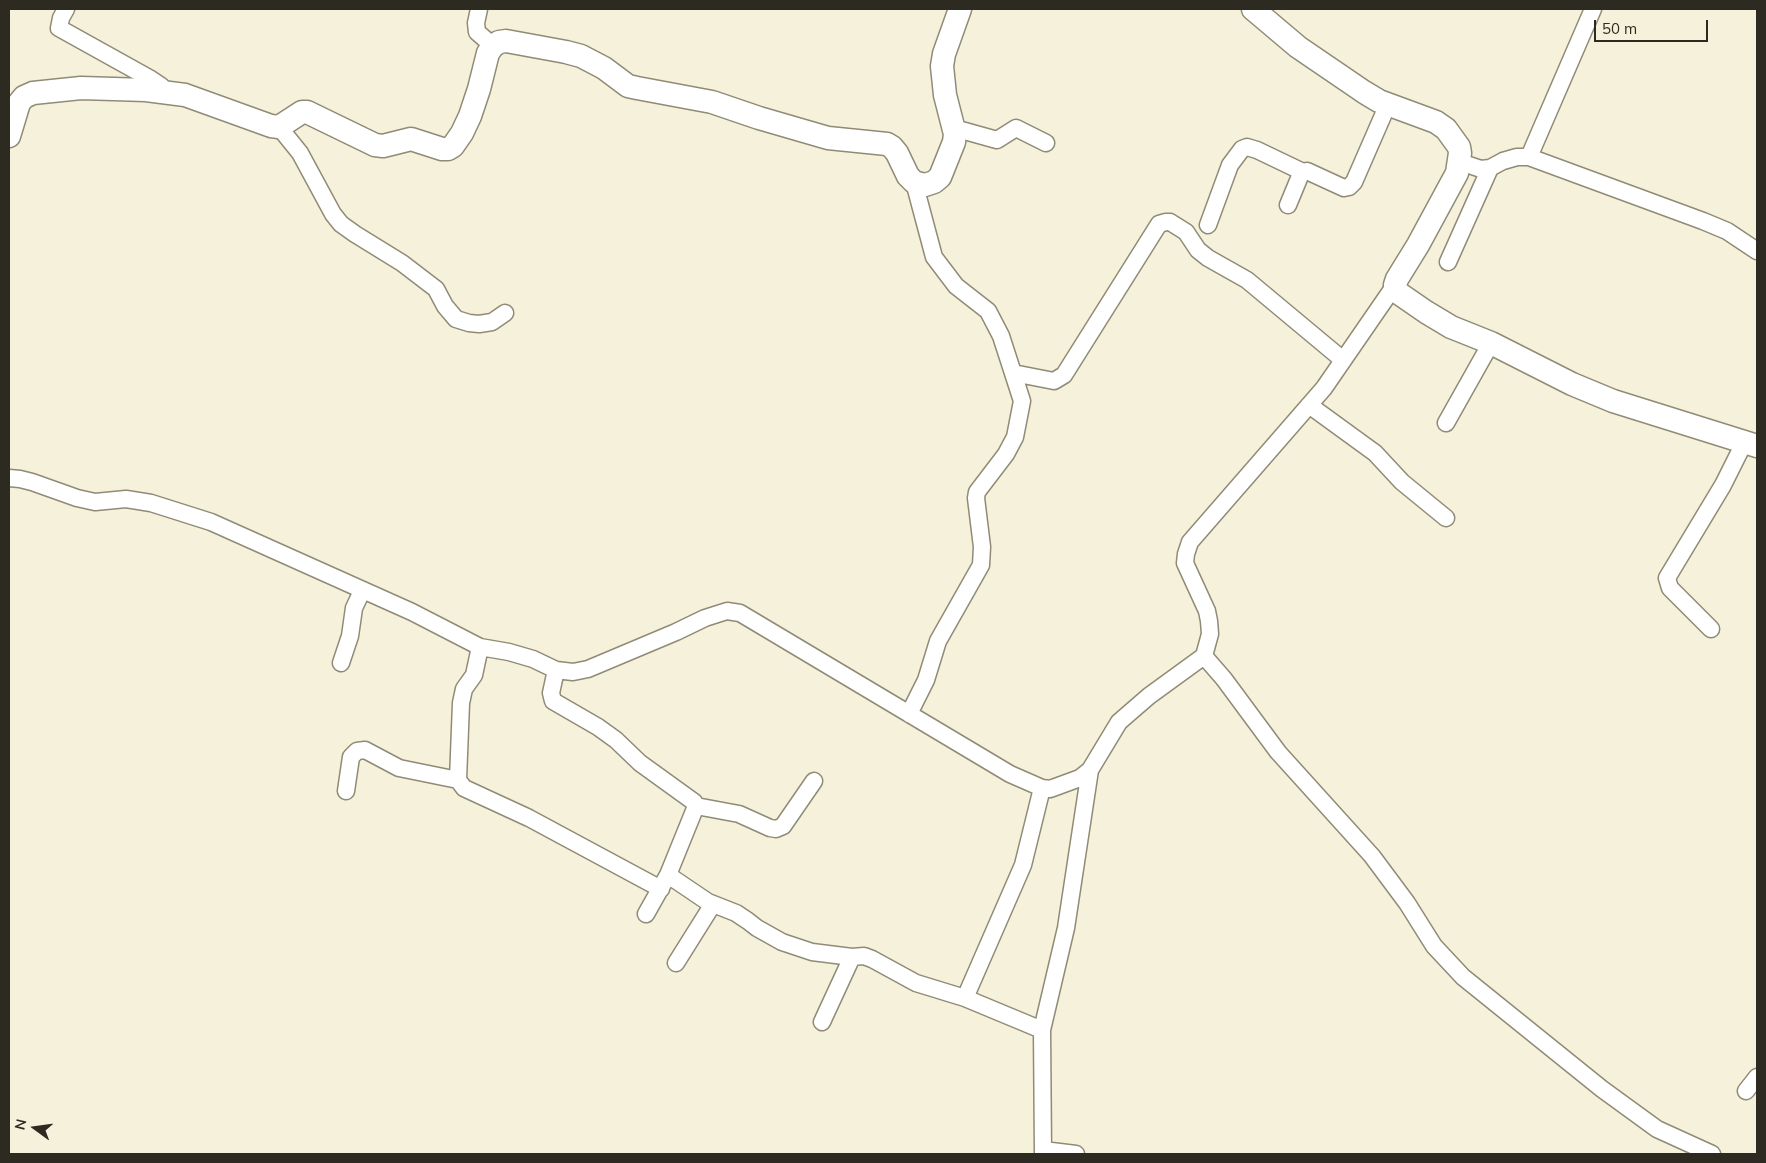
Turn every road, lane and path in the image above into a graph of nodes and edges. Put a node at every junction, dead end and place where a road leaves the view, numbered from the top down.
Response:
1 (66, 9) edge
2 (478, 9) edge
3 (960, 9) edge
4 (1593, 9) edge
5 (1261, 11) edge
6 (493, 46) junction
7 (165, 92) junction
8 (1388, 104) junction
9 (279, 127) junction
10 (954, 128) junction
11 (9, 136) edge
12 (1046, 143) dead end
13 (1529, 157) junction
14 (1460, 162) junction
15 (1490, 168) junction
16 (1303, 172) junction
17 (914, 182) junction
18 (1288, 205) dead end
19 (1208, 225) dead end
20 (1757, 251) edge
21 (1448, 262) dead end
22 (1395, 285) junction
23 (504, 314) dead end
24 (1491, 343) junction
25 (1343, 360) junction
26 (1013, 373) junction
27 (1308, 405) junction
28 (1446, 423) dead end
29 (1751, 444) edge
30 (9, 478) edge
31 (1446, 518) dead end
32 (362, 591) junction
33 (1711, 629) dead end
34 (480, 647) junction
35 (1204, 656) junction
36 (341, 663) dead end
37 (556, 670) junction
38 (909, 714) junction
39 (1090, 770) junction
40 (458, 780) junction
41 (814, 781) dead end
42 (1042, 788) junction
43 (346, 791) dead end
44 (696, 806) junction
45 (664, 882) junction
46 (713, 904) junction
47 (646, 914) dead end
48 (852, 957) junction
49 (676, 963) dead end
50 (965, 998) junction
51 (822, 1022) dead end
52 (1042, 1030) junction
53 (1757, 1076) edge
54 (1746, 1091) dead end
55 (1043, 1152) edge
56 (1076, 1154) edge
57 (1712, 1154) edge

1 - 7 street
2 - 6 street
3 - 10 street
4 - 13 street
5 - 8 street
6 - 9 street
6 - 17 street
7 - 9 street
7 - 11 street
8 - 14 street
8 - 16 street
9 - 23 street
10 - 12 street
10 - 17 street
13 - 15 street
13 - 20 street
14 - 15 street
14 - 22 street
15 - 21 street
16 - 18 street
16 - 19 street
17 - 26 street
22 - 24 street
22 - 25 street
24 - 28 street
24 - 29 street
25 - 26 street
25 - 27 street
26 - 38 street
27 - 31 street
27 - 35 street
29 - 33 street
30 - 32 street
32 - 34 street
32 - 36 street
34 - 37 street
34 - 40 street
35 - 39 street
35 - 57 street
37 - 38 street
37 - 44 street
38 - 42 street
39 - 42 street
39 - 52 street
40 - 43 street
40 - 45 street
41 - 44 street
42 - 50 street
44 - 45 street
45 - 46 street
45 - 47 street
46 - 48 street
46 - 49 street
48 - 50 street
48 - 51 street
50 - 52 street
52 - 55 street
53 - 54 street
55 - 56 street

